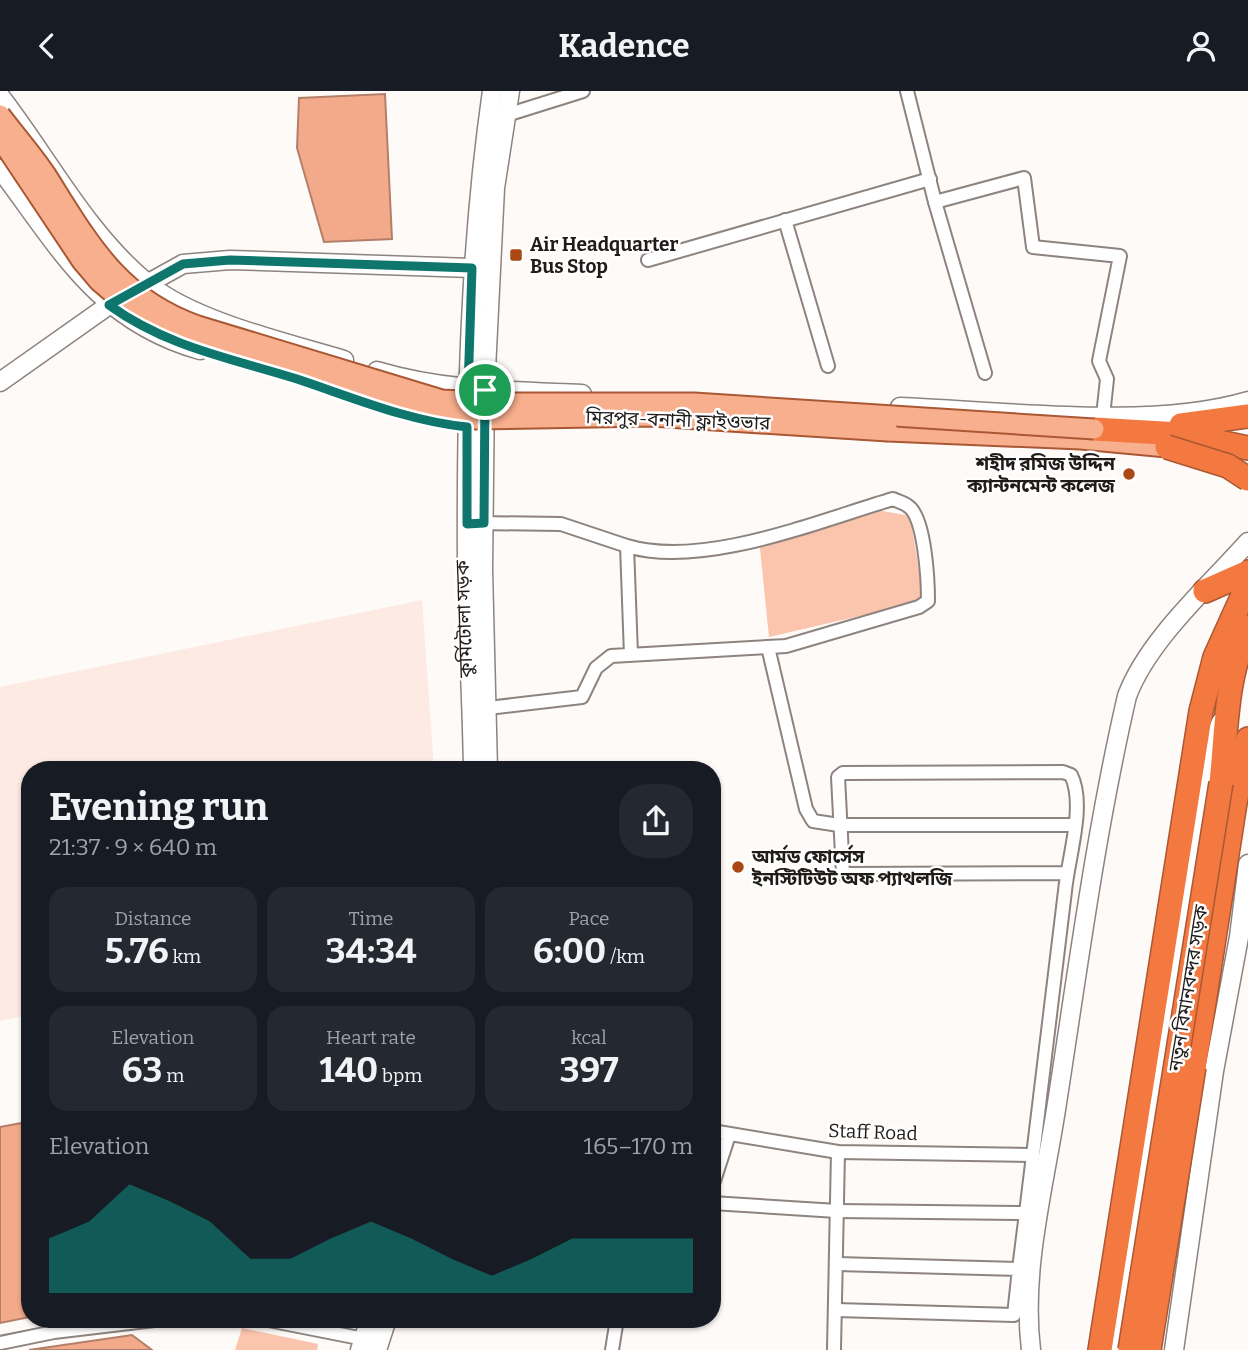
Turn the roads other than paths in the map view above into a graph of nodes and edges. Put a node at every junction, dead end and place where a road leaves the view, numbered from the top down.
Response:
1 (492, 91) edge
2 (510, 91) edge
3 (583, 91) edge
4 (907, 91) edge
5 (0, 96) edge
6 (0, 115) edge
7 (496, 119) junction
8 (0, 138) edge
9 (0, 169) edge
10 (930, 179) junction
11 (935, 202) junction
12 (785, 220) junction
13 (648, 260) dead end
14 (472, 268) junction
15 (148, 285) junction
16 (109, 305) junction
17 (828, 366) dead end
18 (985, 373) dead end
19 (0, 382) edge
20 (476, 390) junction
21 (1248, 401) edge
22 (1248, 417) edge
23 (1098, 422) junction
24 (476, 427) junction
25 (1167, 447) junction
26 (1248, 448) edge
27 (1248, 459) edge
28 (1248, 478) edge
29 (475, 524) junction
30 (1248, 542) edge
31 (628, 560) junction
32 (1248, 572) edge
33 (1248, 584) edge
34 (1205, 591) junction
35 (1248, 627) edge
36 (768, 647) junction
37 (631, 655) junction
38 (488, 708) junction
39 (1224, 713) junction
40 (1248, 739) edge
41 (473, 761) edge
42 (488, 761) edge
43 (841, 825) junction
44 (1076, 825) junction
45 (1248, 864) edge
46 (1067, 873) junction
47 (721, 1133) edge
48 (729, 1135) junction
49 (838, 1151) junction
50 (1033, 1155) junction
51 (721, 1159) edge
52 (721, 1204) edge
53 (837, 1211) junction
54 (891, 1212) junction
55 (1133, 1245) junction
56 (1188, 1247) junction
57 (844, 1265) junction
58 (915, 1266) junction
59 (1127, 1287) junction
60 (1180, 1294) junction
61 (836, 1310) junction
62 (88, 1328) edge
63 (298, 1328) edge
64 (369, 1328) edge
65 (380, 1328) edge
66 (616, 1328) edge
67 (0, 1343) edge
68 (367, 1346) edge
69 (612, 1350) edge
70 (834, 1350) edge
71 (1031, 1350) edge
72 (1100, 1350) edge
73 (1117, 1350) edge
74 (1130, 1350) edge
75 (1149, 1350) edge
76 (1174, 1350) edge

1 - 7 main road, কুর্মিটোলা সড়ক
2 - 7 main road, কুর্মিটোলা সড়ক
3 - 7 street
4 - 10 street
5 - 15 main road
6 - 23 main road, মিরপুর-বনানী ফ্লাইওভার, bridge
7 - 14 main road, কুর্মিটোলা সড়ক
7 - 20 main road, কুর্মিটোলা সড়ক
8 - 25 main road, মিরপুর-বনানী ফ্লাইওভার, bridge
9 - 16 main road
10 - 11 street
10 - 12 street
11 - 18 street
11 - 23 street
12 - 13 street
12 - 17 street
14 - 15 main road
14 - 20 main road, কুর্মিটোলা সড়ক
15 - 16 main road
15 - 20 main road
16 - 19 main road
16 - 24 main road
20 - 23 main road
20 - 24 main road, কুর্মিটোলা সড়ক
21 - 23 main road
22 - 23 highway
23 - 26 highway
24 - 28 main road
24 - 29 main road, কুর্মিটোলা সড়ক
25 - 27 highway, bridge
25 - 28 highway, bridge
29 - 31 street
29 - 38 main road, কুর্মিটোলা সড়ক
29 - 41 main road, কুর্মিটোলা সড়ক
30 - 34 main road
31 - 36 street
31 - 37 street
32 - 34 highway
33 - 72 highway
34 - 71 main road
35 - 39 highway, নতুন বিমানবন্দর সড়ক
36 - 37 street
36 - 43 street
37 - 38 street
38 - 42 main road, কুর্মিটোলা সড়ক
39 - 55 main road
39 - 74 highway, নতুন বিমানবন্দর সড়ক, bridge
40 - 75 highway, নতুন বিমানবন্দর সড়ক, bridge
43 - 44 street
43 - 44 street
43 - 46 street
44 - 46 street
45 - 56 main road
46 - 50 street
47 - 48 street, Staff Road
48 - 49 street, Staff Road
48 - 51 street
49 - 50 street, Staff Road
49 - 53 street
50 - 54 street
52 - 53 street
53 - 54 street
53 - 57 street
54 - 58 street
55 - 56 main road
55 - 59 main road
56 - 60 main road
57 - 58 street
57 - 61 street
58 - 61 street
59 - 60 main road
59 - 73 main road
60 - 76 main road
61 - 70 street
62 - 67 street
63 - 68 street
64 - 68 main road
65 - 68 main road
66 - 69 street

